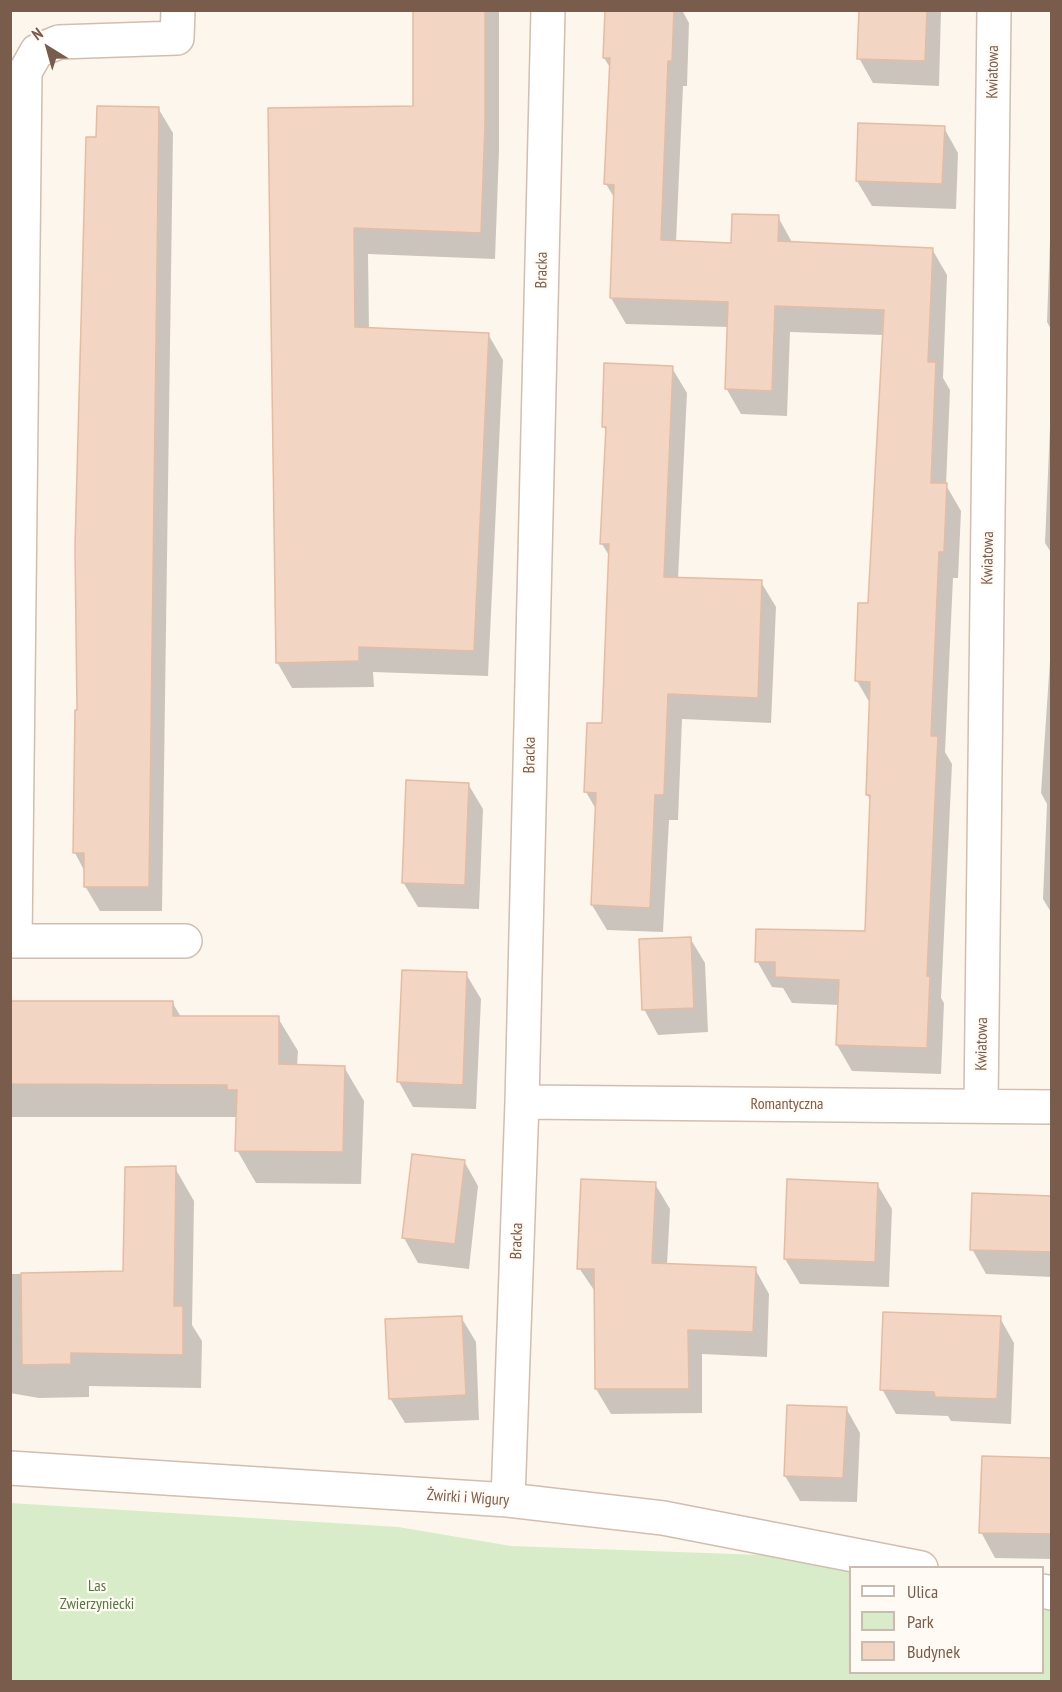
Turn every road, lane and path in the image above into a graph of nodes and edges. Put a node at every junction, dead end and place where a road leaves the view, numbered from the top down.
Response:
1 (178, 10) edge
2 (549, 10) edge
3 (994, 10) edge
4 (13, 940) edge
5 (185, 941) dead end
6 (522, 1102) junction
7 (981, 1105) junction
8 (1052, 1107) edge
9 (10, 1468) edge
10 (508, 1500) junction
11 (911, 1566) edge

1 - 4 street
2 - 6 street, Bracka
3 - 7 street, Kwiatowa
4 - 5 street
6 - 7 street, Romantyczna
6 - 10 street, Bracka
7 - 8 street, Romantyczna
9 - 10 street, Żwirki i Wigury
10 - 11 street, Żwirki i Wigury

